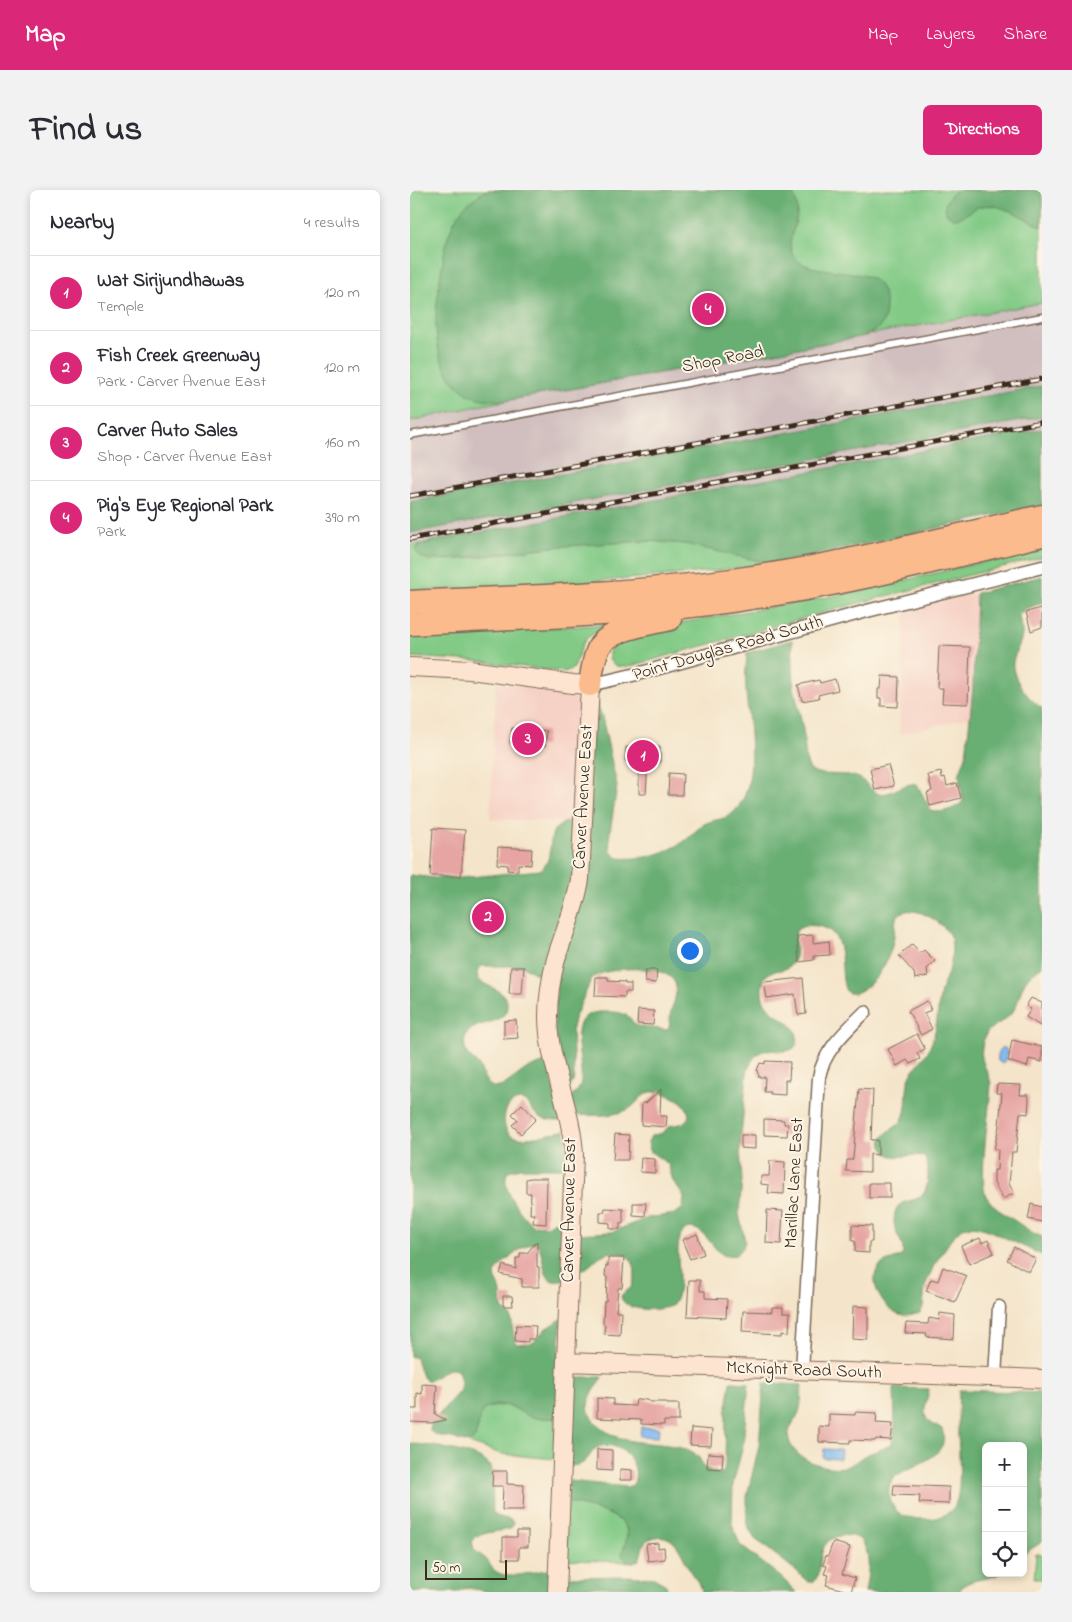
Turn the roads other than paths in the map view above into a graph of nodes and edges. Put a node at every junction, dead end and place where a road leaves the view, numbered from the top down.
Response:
1 (1042, 316) edge
2 (410, 435) edge
3 (1042, 516) edge
4 (1042, 535) edge
5 (1042, 567) edge
6 (789, 592) junction
7 (410, 602) edge
8 (410, 624) edge
9 (410, 667) edge
10 (590, 685) junction
11 (865, 1012) dead end
12 (999, 1307) dead end
13 (566, 1362) junction
14 (802, 1371) junction
15 (995, 1377) junction
16 (1042, 1379) edge
17 (556, 1592) edge

1 - 2 lane, Shop Road
3 - 7 highway
4 - 6 highway
5 - 10 street, Point Douglas Road South
6 - 8 highway
6 - 10 highway
9 - 10 street, Point Douglas Road South
10 - 13 street, Carver Avenue East
11 - 14 street, Marillac Lane East
12 - 15 street
13 - 14 street, McKnight Road South
13 - 17 street, Carver Avenue East
14 - 15 street, McKnight Road South
15 - 16 street, McKnight Road South

